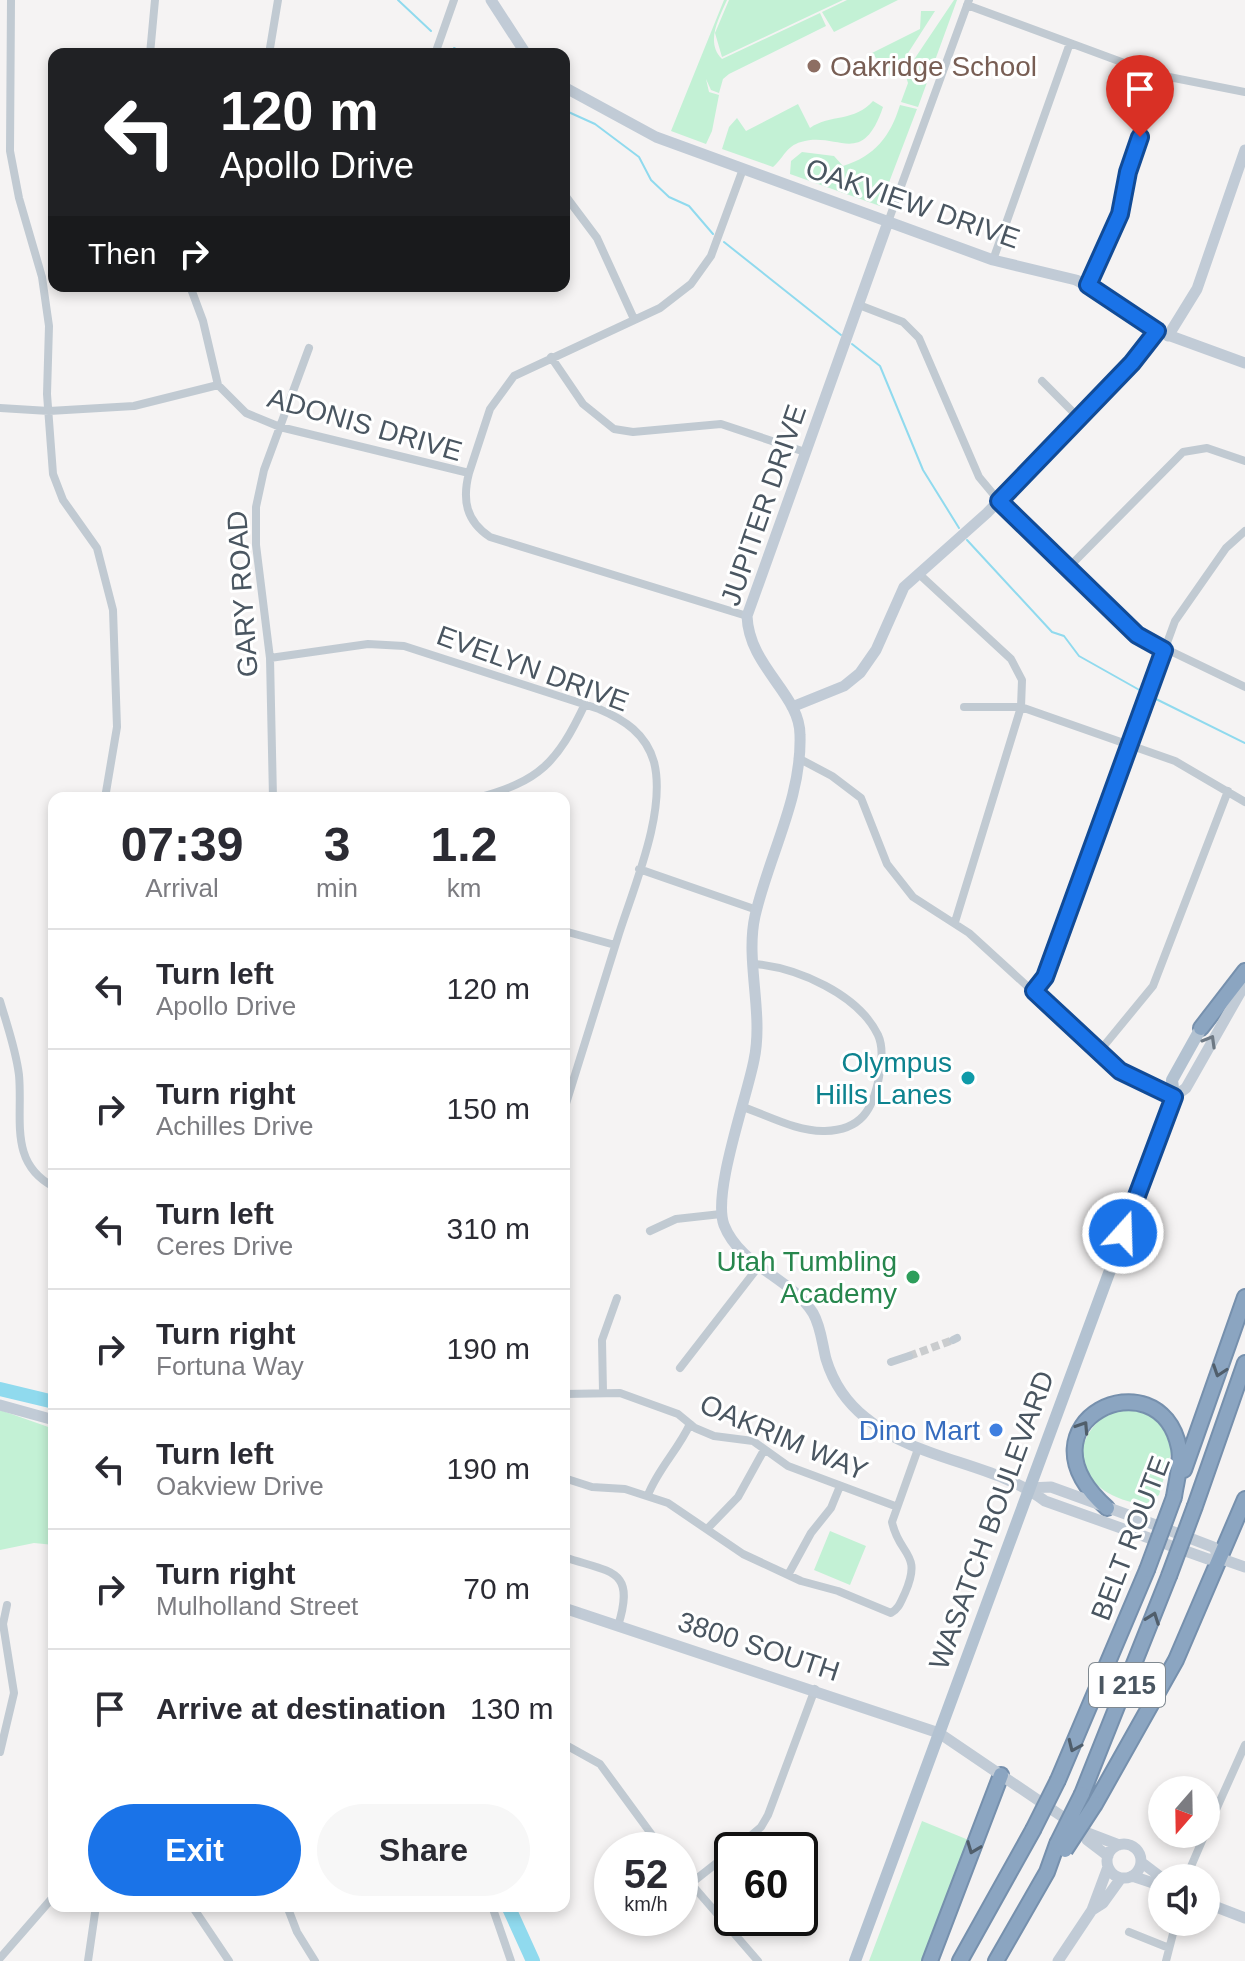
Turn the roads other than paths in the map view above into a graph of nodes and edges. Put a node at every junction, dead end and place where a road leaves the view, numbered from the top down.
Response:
1 (11, 0) edge
2 (155, 0) edge
3 (278, 0) edge
4 (454, 0) edge
5 (491, 0) edge
6 (968, 3) edge
7 (1070, 43) junction
8 (151, 48) edge
9 (270, 48) edge
10 (437, 48) edge
11 (522, 48) edge
12 (1161, 76) junction
13 (570, 90) edge
14 (1245, 92) edge
15 (1245, 150) edge
16 (743, 169) junction
17 (570, 202) edge
18 (888, 222) junction
19 (993, 260) junction
20 (1088, 285) junction
21 (192, 292) edge
22 (859, 305) junction
23 (634, 319) junction
24 (1162, 333) junction
25 (309, 348) dead end
26 (551, 357) junction
27 (1245, 363) edge
28 (1042, 381) dead end
29 (218, 385) junction
30 (0, 408) edge
31 (49, 411) junction
32 (1079, 418) junction
33 (280, 427) junction
34 (805, 452) junction
35 (1245, 461) edge
36 (469, 473) junction
37 (999, 501) junction
38 (1245, 531) edge
39 (1068, 568) junction
40 (919, 574) junction
41 (747, 616) junction
42 (1164, 650) junction
43 (270, 658) junction
44 (1245, 687) edge
45 (585, 704) junction
46 (792, 707) junction
47 (964, 707) dead end
48 (1021, 707) junction
49 (1130, 744) junction
50 (798, 758) junction
51 (1228, 791) junction
52 (106, 792) edge
53 (273, 792) edge
54 (498, 792) edge
55 (1245, 802) edge
56 (639, 869) junction
57 (757, 910) junction
58 (955, 922) junction
59 (570, 933) edge
60 (615, 945) junction
61 (1245, 960) edge
62 (755, 964) junction
63 (1245, 971) edge
64 (1245, 984) edge
65 (1034, 991) junction
66 (0, 1001) edge
67 (1201, 1028) junction
68 (1098, 1053) junction
69 (570, 1079) edge
70 (1174, 1097) junction
71 (743, 1107) junction
72 (48, 1183) edge
73 (721, 1214) junction
74 (650, 1231) dead end
75 (759, 1266) junction
76 (1245, 1297) edge
77 (617, 1298) dead end
78 (909, 1356) tunnel mouth
79 (891, 1362) dead end
80 (1245, 1363) edge
81 (680, 1368) dead end
82 (603, 1392) junction
83 (570, 1394) edge
84 (0, 1405) edge
85 (48, 1418) edge
86 (690, 1424) junction
87 (918, 1449) junction
88 (764, 1450) junction
89 (570, 1480) edge
90 (840, 1486) junction
91 (1029, 1488) junction
92 (648, 1495) junction
93 (1174, 1497) junction
94 (1245, 1499) edge
95 (895, 1506) junction
96 (1107, 1508) junction
97 (708, 1528) junction
98 (570, 1559) edge
99 (1222, 1559) junction
100 (1245, 1567) edge
101 (788, 1575) junction
102 (7, 1605) dead end
103 (570, 1610) edge
104 (618, 1626) junction
105 (815, 1689) junction
106 (939, 1733) junction
107 (1245, 1745) edge
108 (570, 1747) edge
109 (0, 1752) edge
110 (1001, 1775) junction
111 (1220, 1801) edge
112 (650, 1832) edge
113 (755, 1832) edge
114 (1085, 1832) junction
115 (1119, 1845) junction
116 (1061, 1847) junction
117 (1108, 1862) junction
118 (1141, 1862) junction
119 (714, 1866) edge
120 (1148, 1867) edge
121 (1127, 1877) junction
122 (698, 1878) edge
123 (1148, 1882) edge
124 (698, 1893) edge
125 (48, 1902) edge
126 (1220, 1909) edge
127 (1092, 1910) junction
128 (95, 1912) edge
129 (196, 1912) edge
130 (289, 1912) edge
131 (494, 1912) edge
132 (1244, 1918) edge
133 (1129, 1932) dead end
134 (1172, 1936) edge
135 (1169, 1948) junction
136 (2, 1952) edge
137 (227, 1960) edge
138 (88, 1961) edge
139 (315, 1961) edge
140 (511, 1961) edge
141 (758, 1961) edge
142 (855, 1961) edge
143 (930, 1961) edge
144 (960, 1961) edge
145 (996, 1961) edge
146 (1058, 1961) edge
147 (1166, 1961) edge

1 - 31 street
2 - 8 street
3 - 9 street
4 - 10 street
5 - 11 street
6 - 7 street
6 - 18 street, JUPITER DRIVE
7 - 12 street
7 - 19 street
12 - 14 street
12 - 20 street
13 - 16 street, OAKVIEW DRIVE
15 - 24 street
16 - 18 street, OAKVIEW DRIVE
16 - 23 street
17 - 23 street
18 - 19 street, OAKVIEW DRIVE
18 - 22 street, JUPITER DRIVE
19 - 20 street, OAKVIEW DRIVE
20 - 24 street, OAKVIEW DRIVE
21 - 29 street, ADONIS DRIVE
22 - 34 street, JUPITER DRIVE
22 - 37 street
23 - 26 street
24 - 27 street, OAKVIEW DRIVE
24 - 32 street
25 - 33 street, GARY ROAD
26 - 34 street
26 - 36 street
28 - 32 street
29 - 31 street
29 - 33 street, ADONIS DRIVE
30 - 31 street
31 - 52 street
32 - 37 street
33 - 36 street, ADONIS DRIVE
33 - 43 street, GARY ROAD
34 - 41 street, JUPITER DRIVE
35 - 39 street
36 - 41 street, ADONIS DRIVE
37 - 39 street
37 - 40 street
38 - 42 street
39 - 42 street
40 - 46 street
40 - 48 street
41 - 46 street, JUPITER DRIVE
42 - 44 street
42 - 49 street
43 - 45 street, EVELYN DRIVE
43 - 53 street, GARY ROAD
45 - 54 street
45 - 56 street, EVELYN DRIVE
46 - 50 street, JUPITER DRIVE
47 - 48 street
48 - 49 street
48 - 58 street
49 - 51 street
49 - 65 street
50 - 57 street, JUPITER DRIVE
50 - 58 street
51 - 55 street
51 - 68 street
56 - 57 street
56 - 60 street, EVELYN DRIVE
57 - 62 street, JUPITER DRIVE
58 - 65 street
59 - 60 street
60 - 69 street, EVELYN DRIVE
61 - 67 street, WASATCH BOULEVARD
62 - 71 street, JUPITER DRIVE
62 - 71 street
63 - 67 highway
70 -> 64 street, WASATCH BOULEVARD
65 - 68 street
66 - 72 street
67 - 70 main road, WASATCH BOULEVARD
68 - 70 street
70 - 91 main road, WASATCH BOULEVARD
71 - 73 street, JUPITER DRIVE
73 - 74 street
73 - 75 street
75 - 81 street
75 - 87 street
76 -> 93 highway, BELT ROUTE / I 215
77 - 82 street
78 - 79 street
116 -> 80 highway, BELT ROUTE / I 215, bridge
82 - 83 street, OAKRIM WAY
82 - 86 street, OAKRIM WAY
84 - 85 street
86 - 88 street, OAKRIM WAY
86 - 92 street
87 - 91 street
87 - 95 street
88 - 90 street, OAKRIM WAY
88 - 97 street
89 - 92 street
90 - 95 street, OAKRIM WAY
90 - 101 street
91 - 96 street
91 - 99 street
91 - 106 main road, WASATCH BOULEVARD
92 - 97 street
96 -> 93 highway
93 -> 144 highway, BELT ROUTE / I 215, bridge
94 - 99 highway
95 - 101 street
96 - 99 street
97 - 101 street
98 - 104 street
99 - 100 street
99 - 116 highway, bridge
102 - 109 street
103 - 104 street, 3800 SOUTH
104 - 105 street, 3800 SOUTH
105 - 106 street, 3800 SOUTH
105 - 113 street
106 - 110 street, 3800 SOUTH
106 - 142 main road, WASATCH BOULEVARD
107 - 111 street
108 - 112 street
110 - 114 street, 3800 SOUTH
110 -> 143 highway
114 - 115 street
114 - 117 street
115 - 117 street
115 - 118 street
116 - 145 highway, BELT ROUTE / I 215
117 - 121 street
117 - 127 street
118 - 120 street
118 - 121 street
119 - 122 street
121 - 123 street
121 - 127 street
124 - 141 street
125 - 136 street
126 - 132 street
127 - 146 street
128 - 138 street
129 - 137 street
130 - 139 street
131 - 140 street
133 - 135 street
134 - 135 street
135 - 147 street

